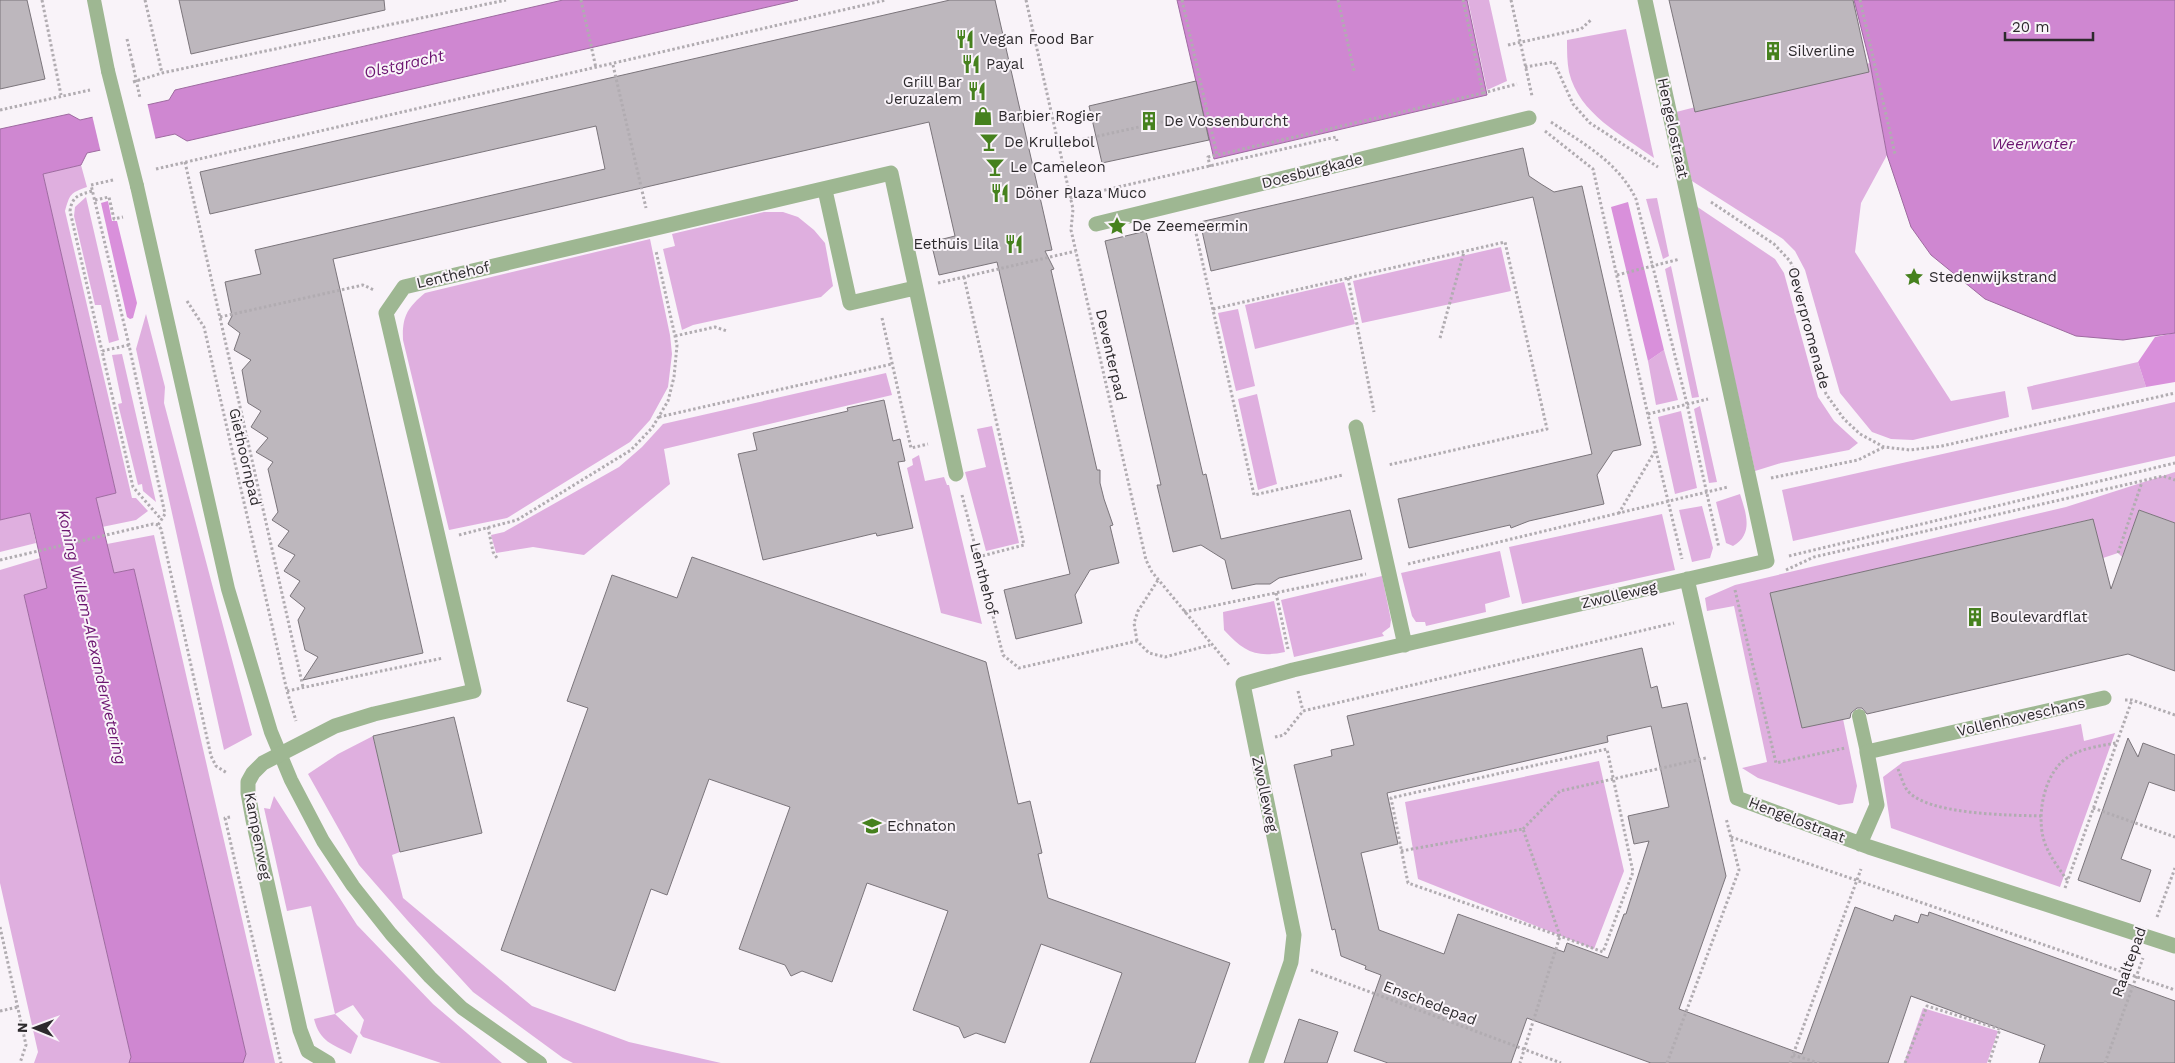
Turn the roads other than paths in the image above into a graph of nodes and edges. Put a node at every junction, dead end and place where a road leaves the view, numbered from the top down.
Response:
1 (94, 0) edge
2 (1645, 0) edge
3 (1532, 111) road end
4 (825, 190) junction
5 (1096, 224) dead end
6 (915, 288) junction
7 (1356, 427) dead end
8 (956, 474) road end
9 (1687, 579) junction
10 (1405, 645) junction
11 (474, 691) joint
12 (2104, 698) road end
13 (1859, 716) dead end
14 (1867, 752) junction
15 (280, 754) junction
16 (1864, 845) junction
17 (2175, 946) edge
18 (328, 1063) edge
19 (540, 1063) edge
20 (1256, 1063) edge

1 - 15 lane, bridge
2 - 9 street, Hengelostraat
3 - 5 street, Doesburgkade
4 - 6 street
4 - 6 street, Lenthehof
4 - 11 street, Lenthehof
6 - 8 street, Lenthehof
7 - 10 street
9 - 10 street, Zwolleweg
9 - 16 street, Hengelostraat
10 - 20 street, Zwolleweg
11 - 15 street, Kampenweg
12 - 14 street, Vollenhoveschans
13 - 14 lane
14 - 16 street
15 - 18 street, Kampenweg
15 - 19 lane
16 - 17 street, Hengelostraat

